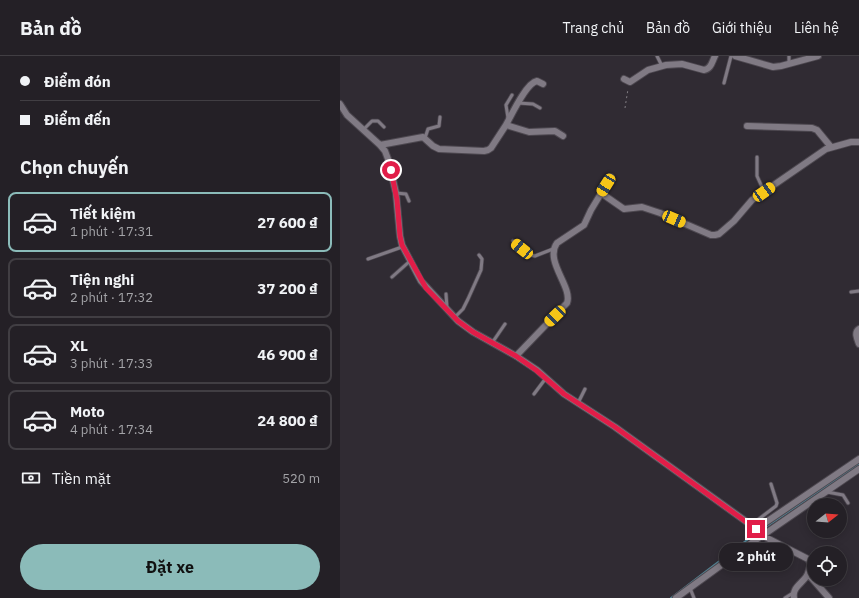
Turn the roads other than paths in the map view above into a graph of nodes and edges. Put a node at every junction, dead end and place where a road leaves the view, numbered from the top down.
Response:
1 (657, 56) edge
2 (715, 56) edge
3 (731, 56) edge
4 (735, 56) edge
5 (789, 56) edge
6 (818, 56) edge
7 (789, 64) junction
8 (662, 66) junction
9 (626, 81) road end
10 (724, 83) dead end
11 (543, 84) dead end
12 (512, 95) dead end
13 (518, 103) junction
14 (341, 107) edge
15 (540, 108) dead end
16 (440, 117) dead end
17 (507, 123) junction
18 (746, 126) dead end
19 (384, 127) dead end
20 (364, 130) junction
21 (563, 136) dead end
22 (425, 138) junction
23 (859, 142) edge
24 (380, 145) junction
25 (831, 147) junction
26 (757, 156) dead end
27 (611, 177) dead end
28 (763, 189) junction
29 (396, 193) junction
30 (601, 193) junction
31 (410, 201) dead end
32 (512, 241) dead end
33 (402, 247) junction
34 (553, 249) junction
35 (479, 255) dead end
36 (368, 258) dead end
37 (410, 261) junction
38 (392, 277) dead end
39 (859, 291) edge
40 (851, 292) dead end
41 (446, 294) dead end
42 (448, 310) junction
43 (455, 317) junction
44 (505, 324) dead end
45 (859, 329) edge
46 (492, 344) junction
47 (859, 344) edge
48 (516, 356) junction
49 (546, 378) junction
50 (585, 389) dead end
51 (534, 394) dead end
52 (578, 403) junction
53 (859, 460) edge
54 (859, 469) edge
55 (771, 484) dead end
56 (826, 492) junction
57 (848, 502) dead end
58 (754, 528) junction
59 (762, 535) junction
60 (807, 558) edge
61 (807, 575) edge
62 (818, 586) edge
63 (690, 588) junction
64 (793, 596) edge
65 (676, 598) edge
66 (694, 598) edge
67 (785, 598) edge
68 (829, 598) edge

1 - 8 lane
2 - 8 street
3 - 10 lane
4 - 7 street
5 - 7 lane
6 - 7 street
8 - 9 street
11 - 13 street
12 - 17 lane
13 - 15 lane
13 - 17 street
14 - 20 street
16 - 22 lane
17 - 21 street
17 - 22 street
18 - 25 street
19 - 20 lane
20 - 24 street
22 - 24 street
23 - 25 street
24 - 29 street
25 - 28 street
26 - 28 lane
27 - 30 street
28 - 30 street
29 - 31 lane
29 - 33 street
30 - 34 street
32 - 34 lane
33 - 36 lane
33 - 37 street
34 - 48 street
35 - 43 lane
37 - 38 lane
37 - 42 street
39 - 40 lane
41 - 42 lane
42 - 43 street
43 - 46 street
44 - 46 lane
45 - 47 street
46 - 48 street
48 - 49 street
49 - 51 lane
49 - 52 street
50 - 52 lane
52 - 58 street
53 - 58 street
54 - 56 street
55 - 58 lane
56 - 57 lane
56 - 59 street
58 - 59 street
59 - 60 street
59 - 63 street
61 - 64 street
62 - 68 street
63 - 65 street
63 - 66 lane
64 - 67 lane

